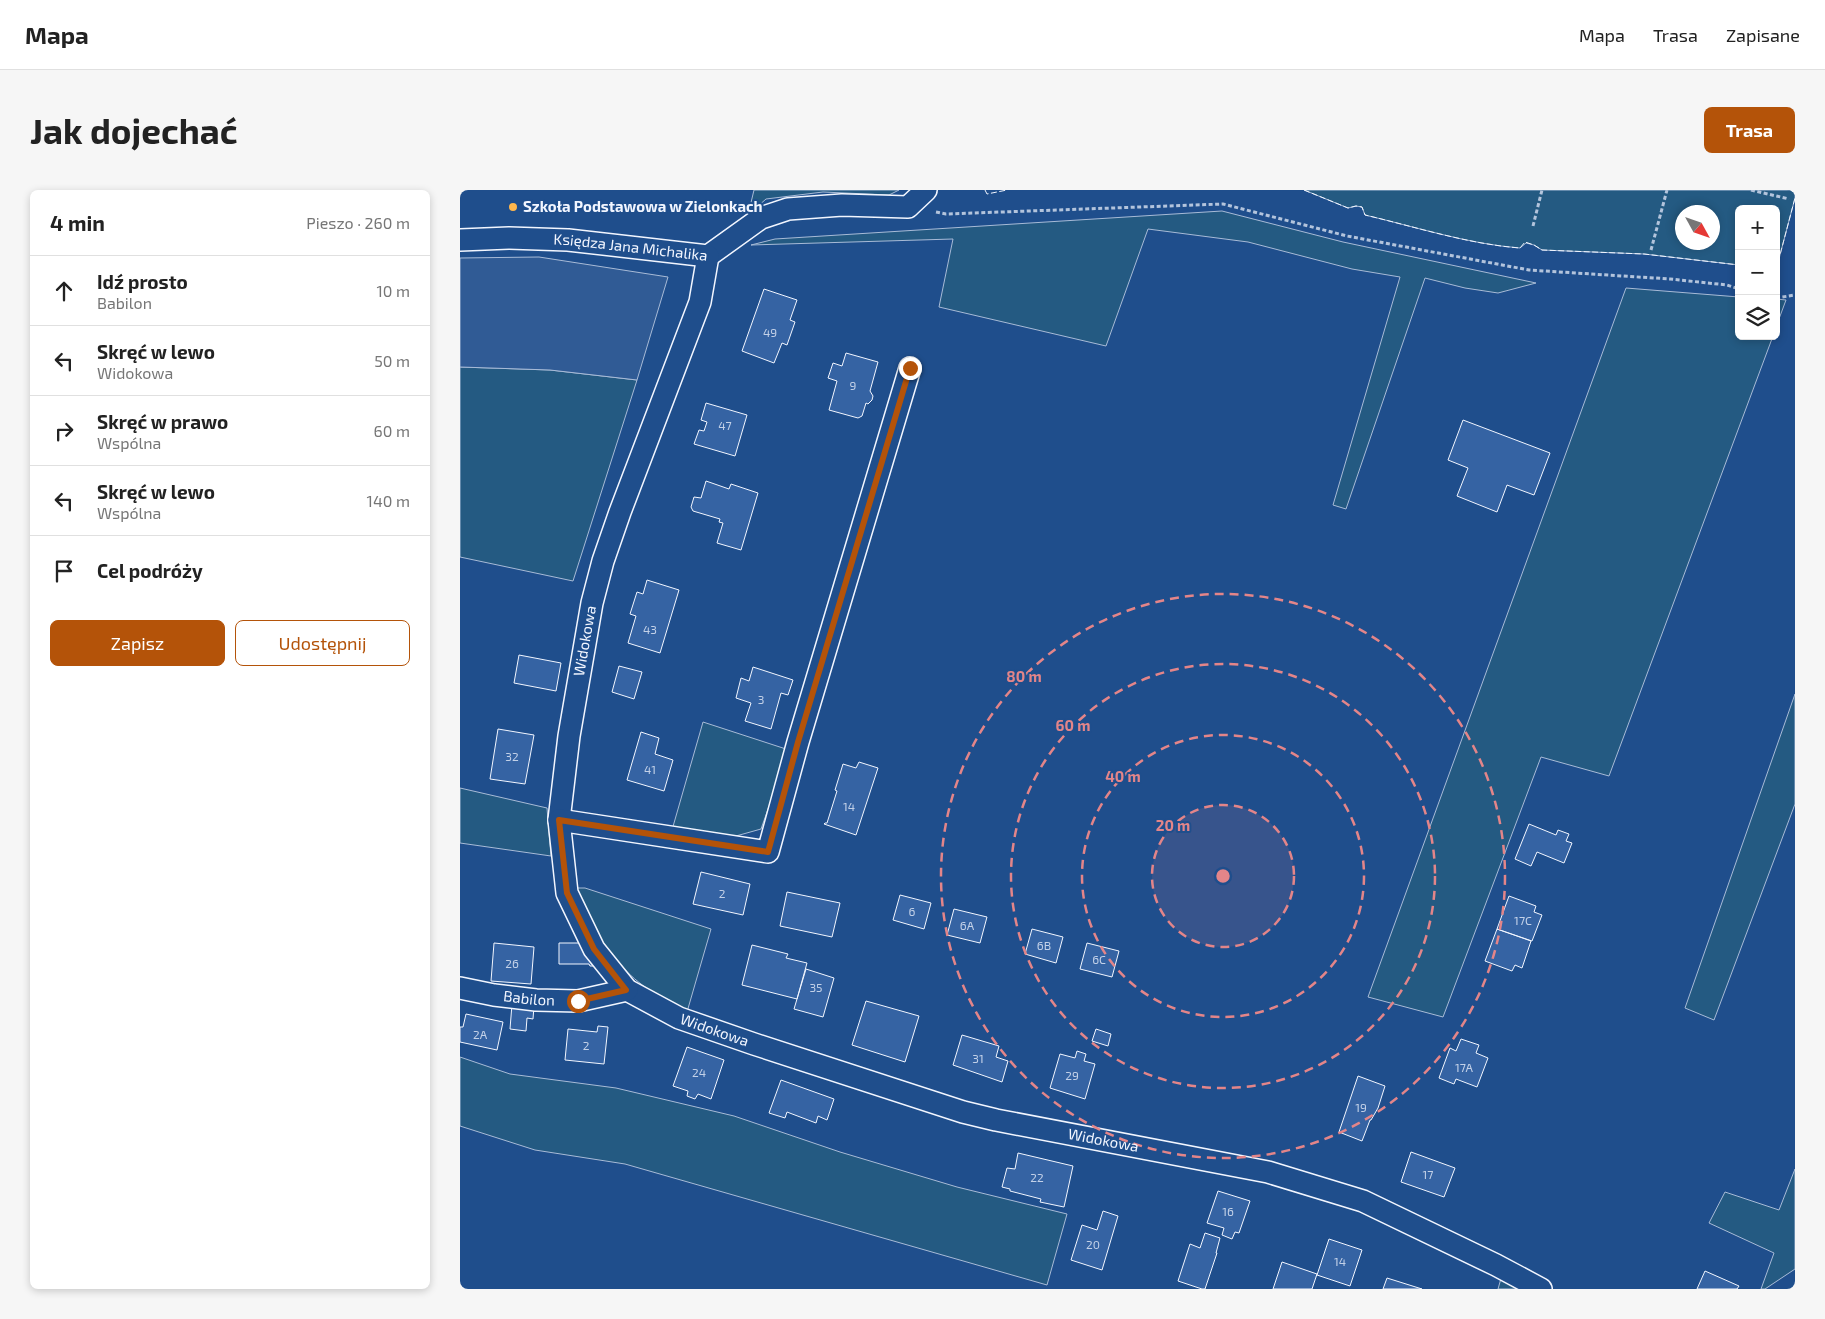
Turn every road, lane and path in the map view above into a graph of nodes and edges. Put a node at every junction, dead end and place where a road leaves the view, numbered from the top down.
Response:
1 (926, 190) edge
2 (1542, 190) edge
3 (1667, 190) edge
4 (1751, 190) edge
5 (1789, 199) dead end
6 (908, 207) junction
7 (1533, 226) dead end
8 (460, 240) edge
9 (1651, 250) dead end
10 (708, 256) junction
11 (1735, 288) edge
12 (1795, 294) edge
13 (1780, 297) edge
14 (910, 368) dead end
15 (559, 820) junction
16 (460, 988) edge
17 (626, 990) junction
18 (1541, 1289) edge

1 - 6 street
2 - 7 path
3 - 9 path
4 - 5 path
6 - 10 street, Księdza Jana Michalika
6 - 11 path
8 - 10 street, Księdza Jana Michalika
10 - 15 street, Widokowa
12 - 13 path
14 - 15 street
15 - 17 street, Widokowa
16 - 17 street, Babilon
17 - 18 street, Widokowa

